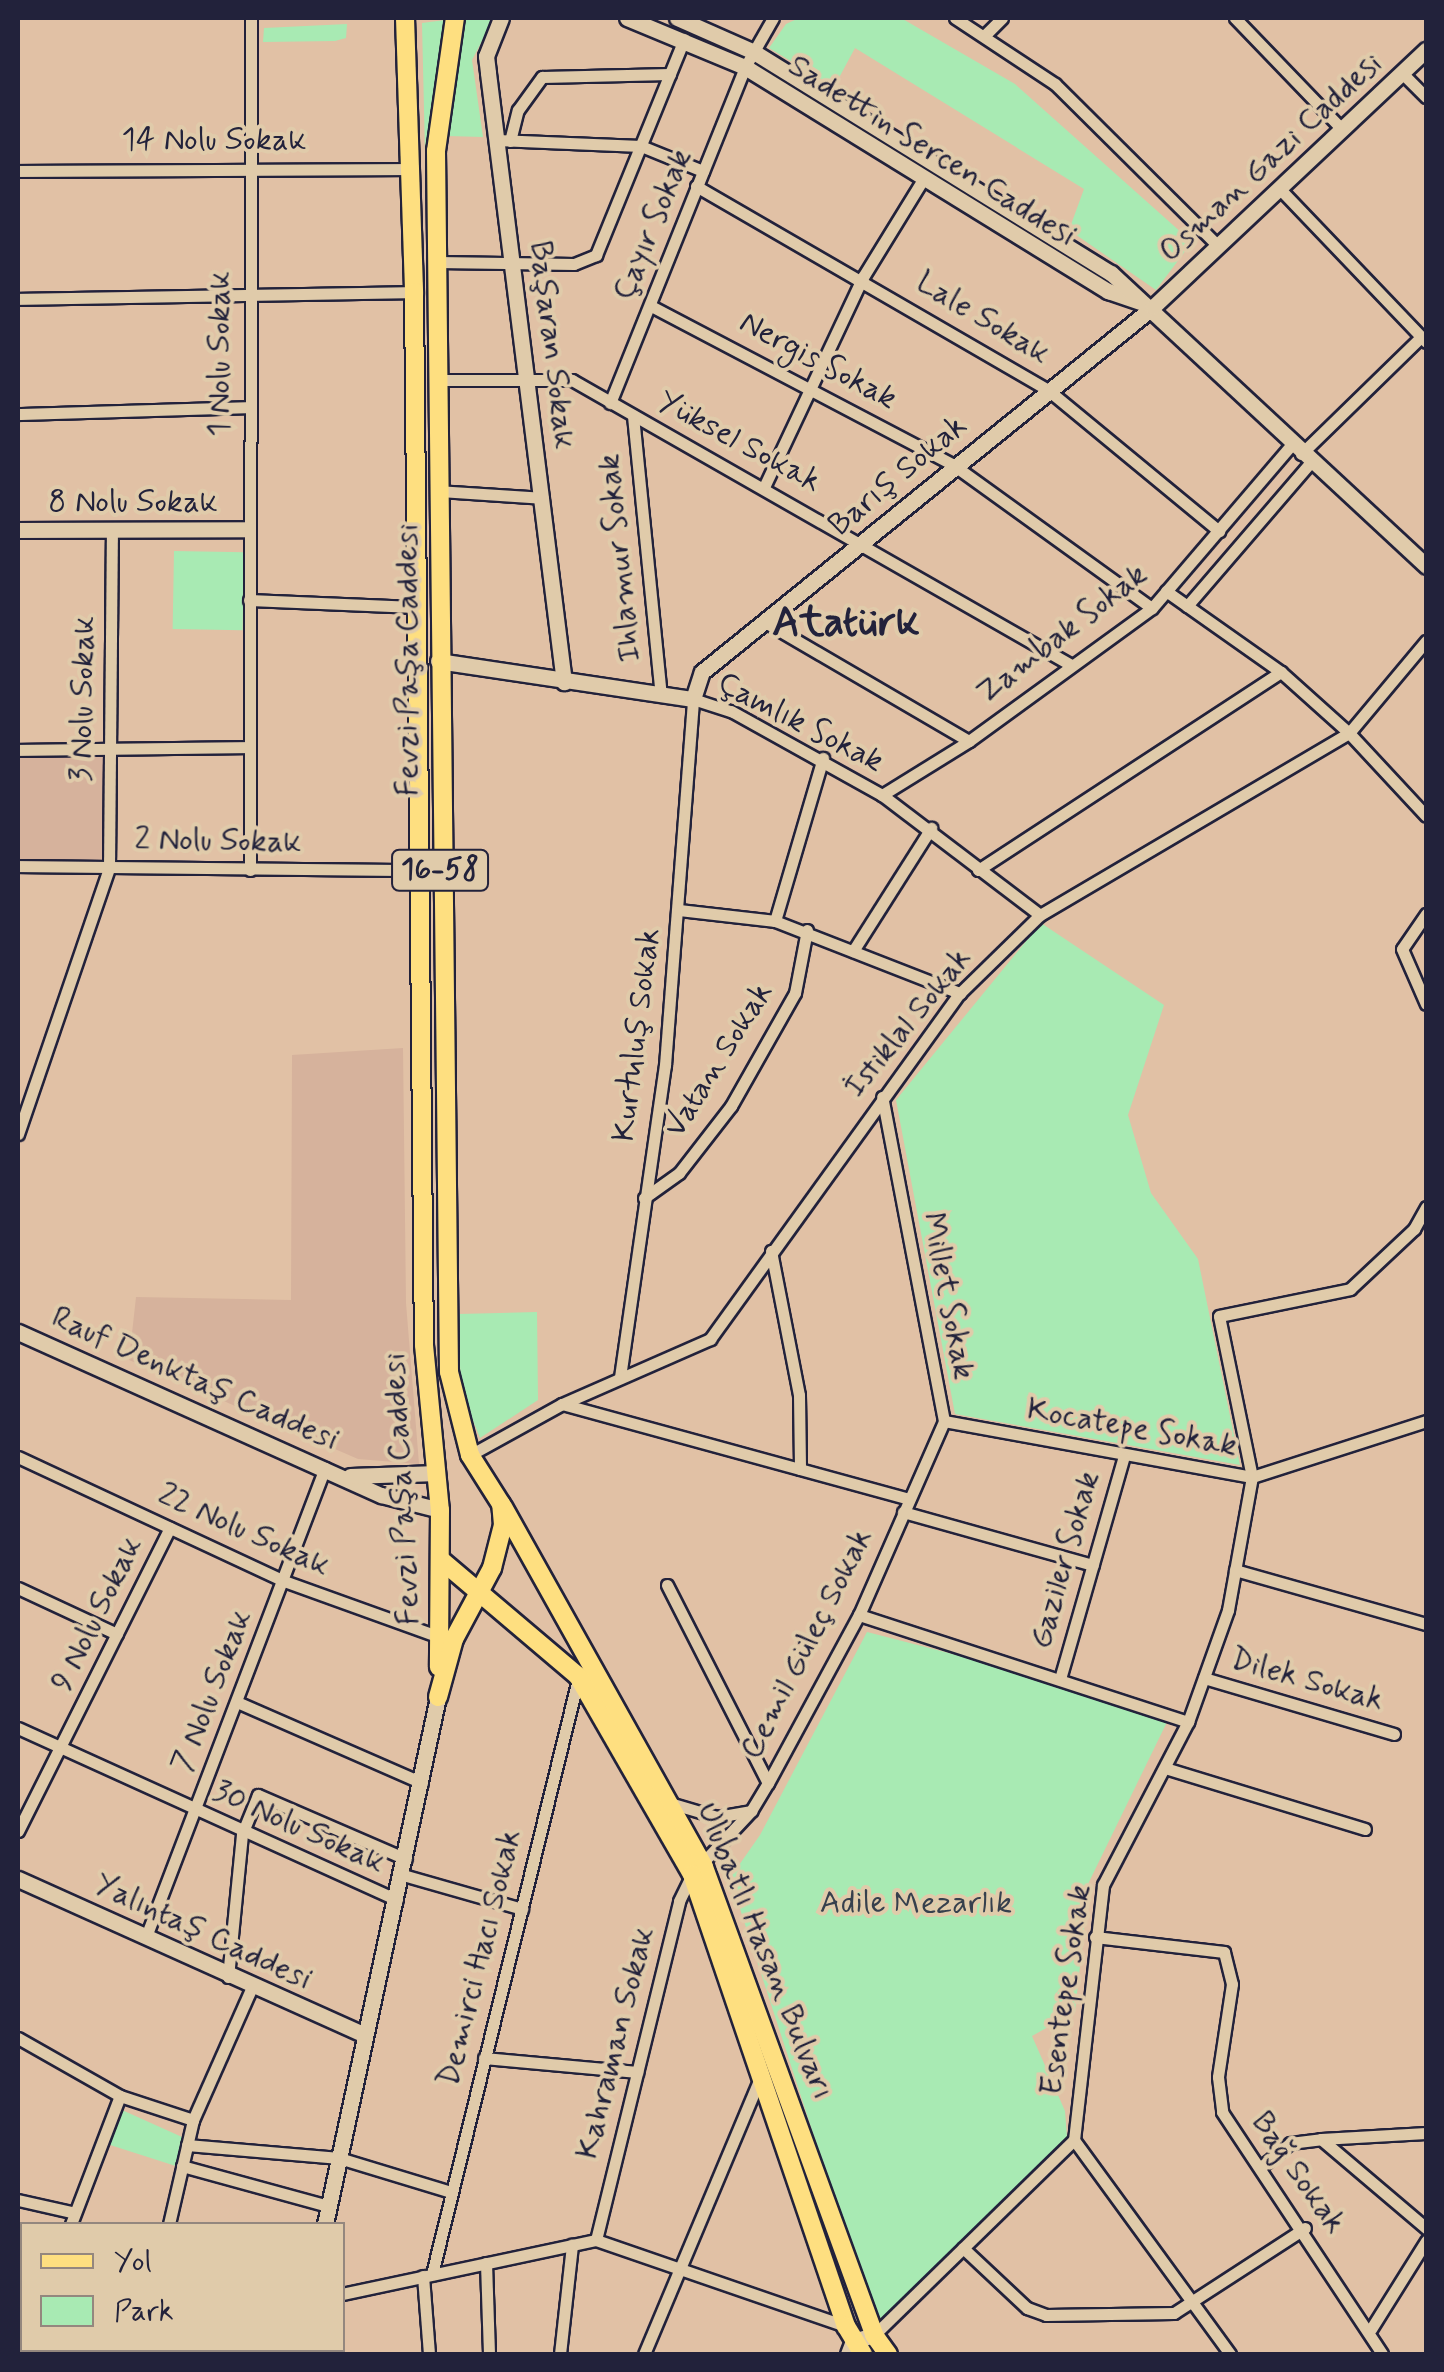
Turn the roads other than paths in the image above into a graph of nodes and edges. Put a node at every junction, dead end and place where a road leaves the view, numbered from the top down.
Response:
1 (251, 18) edge
2 (405, 18) edge
3 (454, 18) edge
4 (501, 18) edge
5 (627, 18) edge
6 (677, 18) edge
7 (772, 18) edge
8 (955, 18) edge
9 (1002, 18) edge
10 (1235, 18) edge
11 (985, 34) junction
12 (684, 39) junction
13 (1426, 50) edge
14 (754, 52) junction
15 (745, 68) junction
16 (1402, 73) junction
17 (670, 74) junction
18 (1426, 97) edge
19 (1342, 129) junction
20 (503, 140) junction
21 (641, 146) junction
22 (247, 166) junction
23 (412, 168) junction
24 (18, 171) edge
25 (704, 171) junction
26 (924, 178) junction
27 (696, 186) junction
28 (1279, 188) junction
29 (1218, 246) junction
30 (437, 262) junction
31 (514, 263) junction
32 (863, 277) junction
33 (414, 292) junction
34 (248, 295) junction
35 (18, 300) edge
36 (651, 306) junction
37 (1153, 307) junction
38 (1423, 340) edge
39 (530, 379) junction
40 (437, 380) junction
41 (811, 386) junction
42 (1048, 390) junction
43 (610, 403) junction
44 (248, 407) junction
45 (18, 414) edge
46 (633, 416) junction
47 (1301, 454) junction
48 (952, 464) junction
49 (765, 484) junction
50 (437, 491) junction
51 (543, 498) junction
52 (248, 529) junction
53 (18, 530) edge
54 (112, 530) junction
55 (1219, 531) junction
56 (863, 542) junction
57 (1426, 566) edge
58 (1166, 591) junction
59 (249, 600) junction
60 (1187, 606) junction
61 (415, 607) junction
62 (1152, 608) junction
63 (765, 622) junction
64 (1426, 641) edge
65 (438, 661) junction
66 (1071, 664) junction
67 (1281, 672) junction
68 (564, 682) junction
69 (661, 695) junction
70 (694, 698) junction
71 (1349, 734) junction
72 (969, 740) junction
73 (249, 747) junction
74 (110, 748) junction
75 (18, 750) edge
76 (823, 758) junction
77 (882, 794) junction
78 (1426, 816) edge
79 (931, 828) junction
80 (18, 866) edge
81 (109, 868) junction
82 (250, 870) junction
83 (418, 870) junction
84 (978, 870) junction
85 (679, 910) junction
86 (1426, 914) edge
87 (1040, 915) junction
88 (775, 921) junction
89 (807, 930) junction
90 (853, 951) junction
91 (960, 993) junction
92 (1426, 1004) edge
93 (882, 1098) junction
94 (18, 1134) edge
95 (644, 1198) junction
96 (1426, 1207) edge
97 (770, 1250) junction
98 (18, 1332) edge
99 (620, 1377) junction
100 (562, 1404) junction
101 (944, 1422) junction
102 (1426, 1422) edge
103 (470, 1455) junction
104 (1124, 1456) junction
105 (18, 1457) edge
106 (325, 1468) junction
107 (800, 1470) junction
108 (437, 1473) junction
109 (350, 1476) junction
110 (1252, 1477) junction
111 (909, 1499) junction
112 (502, 1504) junction
113 (440, 1510) junction
114 (903, 1512) junction
115 (170, 1528) junction
116 (442, 1560) junction
117 (1093, 1565) junction
118 (1235, 1570) junction
119 (284, 1581) junction
120 (666, 1585) dead end
121 (18, 1588) edge
122 (481, 1589) junction
123 (859, 1615) junction
124 (1426, 1624) edge
125 (117, 1634) junction
126 (446, 1639) junction
127 (588, 1658) junction
128 (578, 1676) junction
129 (1204, 1678) junction
130 (1060, 1679) junction
131 (438, 1698) joint
132 (236, 1702) junction
133 (1188, 1722) junction
134 (18, 1728) edge
135 (1394, 1734) dead end
136 (60, 1748) junction
137 (1164, 1768) junction
138 (768, 1783) junction
139 (422, 1784) junction
140 (673, 1804) junction
141 (194, 1811) junction
142 (751, 1811) junction
143 (1364, 1829) dead end
144 (18, 1830) edge
145 (242, 1834) junction
146 (404, 1867) junction
147 (698, 1870) junction
148 (18, 1879) edge
149 (396, 1900) junction
150 (522, 1909) junction
151 (146, 1934) junction
152 (1095, 1937) junction
153 (228, 1977) junction
154 (252, 1987) junction
155 (365, 2034) junction
156 (18, 2038) edge
157 (484, 2058) junction
158 (637, 2072) junction
159 (761, 2076) junction
160 (120, 2096) junction
161 (192, 2120) junction
162 (1426, 2132) edge
163 (1321, 2139) junction
164 (1074, 2140) junction
165 (187, 2145) junction
166 (339, 2158) junction
167 (182, 2166) junction
168 (1262, 2166) junction
169 (451, 2192) junction
170 (18, 2200) edge
171 (328, 2206) junction
172 (71, 2218) edge
173 (168, 2222) edge
174 (325, 2222) edge
175 (1305, 2228) junction
176 (1426, 2228) edge
177 (596, 2240) junction
178 (1426, 2240) edge
179 (572, 2245) junction
180 (963, 2248) junction
181 (486, 2263) junction
182 (679, 2268) junction
183 (428, 2275) junction
184 (345, 2293) edge
185 (1194, 2306) junction
186 (1371, 2330) junction
187 (874, 2334) junction
188 (855, 2346) edge
189 (429, 2354) edge
190 (488, 2354) edge
191 (560, 2354) edge
192 (644, 2354) edge
193 (888, 2354) edge
194 (1230, 2354) edge
195 (1382, 2354) edge

1 - 22 street, 1 Nolu Sokak
2 - 23 main road, Fevzi Paşa Caddesi / 16-58
3 - 30 main road, Fevzi Paşa Caddesi / 16-58
4 - 20 street, Başaran Sokak
5 - 12 street, Sadettin Sercen Caddesi
6 - 14 street, Sadettin Sercen Caddesi
7 - 14 street, Çayır Sokak
8 - 11 street
9 - 11 street
10 - 19 street
11 - 29 street
12 - 15 street, Sadettin Sercen Caddesi
12 - 17 street
13 - 16 street, Osman Gazi Caddesi
14 - 15 street, Çayır Sokak
14 - 37 street, Sadettin Sercen Caddesi
15 - 25 street, Çayır Sokak
15 - 26 street, Sadettin Sercen Caddesi
16 - 18 street
16 - 19 street, Osman Gazi Caddesi
17 - 20 street
17 - 21 street
19 - 28 street, Osman Gazi Caddesi
20 - 21 street
20 - 31 street, Başaran Sokak
21 - 25 street
21 - 31 street
22 - 23 street, 14 Nolu Sokak
22 - 24 street, 14 Nolu Sokak
22 - 34 street, 1 Nolu Sokak
23 - 33 main road, Fevzi Paşa Caddesi / 16-58
25 - 27 street, Çayır Sokak
26 - 32 street
26 - 37 street, Sadettin Sercen Caddesi
27 - 32 street, Lale Sokak
27 - 36 street, Çayır Sokak
28 - 29 street, Osman Gazi Caddesi
28 - 38 street
29 - 37 street, Osman Gazi Caddesi
30 - 31 street
30 - 40 main road, Fevzi Paşa Caddesi / 16-58
31 - 39 street, Başaran Sokak
32 - 41 street
32 - 42 street, Lale Sokak
33 - 34 street
33 - 61 main road, Fevzi Paşa Caddesi / 16-58
34 - 35 street
34 - 44 street, 1 Nolu Sokak
36 - 41 street, Nergis Sokak
36 - 43 street, Çayır Sokak
37 - 42 street, Barış Sokak
37 - 47 street, Sadettin Sercen Caddesi
38 - 47 street
39 - 40 street, Yüksel Sokak
39 - 43 street, Yüksel Sokak
39 - 51 street, Başaran Sokak
40 - 50 main road, Fevzi Paşa Caddesi / 16-58
41 - 48 street, Nergis Sokak
41 - 49 street
42 - 48 street, Barış Sokak
42 - 55 street, Lale Sokak
43 - 46 street, Yüksel Sokak
44 - 45 street
44 - 52 street, 1 Nolu Sokak
46 - 49 street, Yüksel Sokak
46 - 69 street, Ihlamur Sokak
47 - 55 street, Zambak Sokak
47 - 57 street, Sadettin Sercen Caddesi
47 - 60 street, Zambak Sokak
48 - 56 street, Barış Sokak
48 - 62 street, Nergis Sokak
49 - 56 street, Yüksel Sokak
50 - 51 street
50 - 65 main road, Fevzi Paşa Caddesi / 16-58
51 - 68 street, Başaran Sokak
52 - 54 street, 8 Nolu Sokak
52 - 59 street, 1 Nolu Sokak
53 - 54 street, 8 Nolu Sokak
54 - 74 street, 3 Nolu Sokak
55 - 58 street, Zambak Sokak
56 - 63 street, Barış Sokak
56 - 66 street, Yüksel Sokak
58 - 60 street
58 - 62 street, Zambak Sokak
59 - 61 street
59 - 73 street, 1 Nolu Sokak
60 - 67 street
61 - 83 main road, Fevzi Paşa Caddesi / 16-58
62 - 66 street, Zambak Sokak
63 - 70 street, Barış Sokak
63 - 72 street
64 - 71 street
65 - 68 street, Çamlık Sokak
65 - 103 main road, Fevzi Paşa Caddesi / 16-58
66 - 72 street, Zambak Sokak
67 - 71 street
67 - 84 street
68 - 69 street, Çamlık Sokak
69 - 70 street, Çamlık Sokak
70 - 76 street, Çamlık Sokak
70 - 85 street, Kurtuluş Sokak
71 - 78 street
71 - 87 street, İstiklal Sokak
72 - 77 street, Zambak Sokak
73 - 74 street
73 - 82 street, 1 Nolu Sokak
74 - 75 street
74 - 81 street, 3 Nolu Sokak
76 - 77 street, Çamlık Sokak
76 - 88 street
77 - 79 street, Çamlık Sokak
79 - 84 street, Çamlık Sokak
79 - 90 street
80 - 81 street, 2 Nolu Sokak
81 - 82 street, 2 Nolu Sokak
81 - 94 street, 3 Nolu Sokak
82 - 83 street, 2 Nolu Sokak
83 - 108 main road, Fevzi Paşa Caddesi / 16-58
84 - 87 street, Çamlık Sokak
85 - 88 street
85 - 95 street, Kurtuluş Sokak
86 - 92 street
87 - 91 street, İstiklal Sokak
88 - 89 street
89 - 90 street
89 - 95 street, Vatan Sokak
90 - 91 street
91 - 93 street, İstiklal Sokak
93 - 97 street, İstiklal Sokak
93 - 101 street, Millet Sokak
95 - 99 street, Kurtuluş Sokak
96 - 110 street
97 - 99 street, İstiklal Sokak
97 - 107 street
98 - 106 street, Rauf Denktaş Caddesi
99 - 100 street, İstiklal Sokak
100 - 103 street, İstiklal Sokak
100 - 107 street
101 - 104 street, Kocatepe Sokak
101 - 111 street, Millet Sokak
102 - 110 street
103 - 108 main road
103 - 112 main road, Fevzi Paşa Caddesi / 16-58
104 - 110 street, Kocatepe Sokak
104 - 117 street, Gaziler Sokak
105 - 115 street, 22 Nolu Sokak
106 - 109 street, Rauf Denktaş Caddesi
106 - 119 street, 7 Nolu Sokak
107 - 111 street
108 - 109 street
108 - 113 main road, Fevzi Paşa Caddesi / 16-58
109 - 113 street
110 - 118 street, Esentepe Sokak
111 - 114 street, Cemil Güleç Sokak
112 - 122 main road, Fevzi Paşa Caddesi / 16-58
112 - 127 main road, Ulubatlı Hasan Bulvarı
113 - 116 main road, Fevzi Paşa Caddesi / 16-58
114 - 117 street
114 - 123 street, Cemil Güleç Sokak
115 - 119 street, 22 Nolu Sokak
115 - 125 street, 9 Nolu Sokak
116 - 122 main road, Ulubatlı Hasan Bulvarı
116 - 126 main road, Fevzi Paşa Caddesi / 16-58
117 - 130 street, Gaziler Sokak
118 - 124 street
118 - 129 street, Esentepe Sokak
119 - 126 street, 22 Nolu Sokak
119 - 132 street, 7 Nolu Sokak
120 - 138 street
121 - 125 street
122 - 126 main road, Fevzi Paşa Caddesi / 16-58
122 - 128 main road, Ulubatlı Hasan Bulvarı
123 - 130 street
123 - 138 street, Cemil Güleç Sokak
125 - 136 street, 9 Nolu Sokak
126 - 131 main road, Fevzi Paşa Caddesi / 16-58
127 - 128 street, Demirci Hacı Sokak
127 - 140 main road, Ulubatlı Hasan Bulvarı
128 - 147 main road, Ulubatlı Hasan Bulvarı
128 - 150 street, Demirci Hacı Sokak
129 - 133 street, Esentepe Sokak
129 - 135 street, Dilek Sokak
130 - 133 street
131 - 139 street, Fevzi Paşa Caddesi
132 - 139 street
132 - 141 street, 7 Nolu Sokak
133 - 137 street, Esentepe Sokak
134 - 136 street, 30 Nolu Sokak
136 - 141 street, 30 Nolu Sokak
136 - 144 street, 9 Nolu Sokak
137 - 143 street
137 - 152 street, Esentepe Sokak
138 - 142 street, Cemil Güleç Sokak
139 - 146 street, Fevzi Paşa Caddesi
140 - 142 street, Cemil Güleç Sokak
140 - 147 main road, Ulubatlı Hasan Bulvarı
141 - 145 street, 30 Nolu Sokak
141 - 151 street, 7 Nolu Sokak
142 - 147 street, Cemil Güleç Sokak
145 - 146 street
145 - 149 street, 30 Nolu Sokak
145 - 153 street
146 - 149 street, Fevzi Paşa Caddesi
146 - 150 street
147 - 158 street, Kahraman Sokak
147 - 159 main road, Ulubatlı Hasan Bulvarı
147 - 187 main road, Ulubatlı Hasan Bulvarı
148 - 151 street, Yalıntaş Caddesi
149 - 155 street, Fevzi Paşa Caddesi
150 - 157 street, Demirci Hacı Sokak
151 - 153 street, Yalıntaş Caddesi
152 - 164 street, Esentepe Sokak
152 - 168 street, Bağ Sokak
153 - 154 street, Yalıntaş Caddesi
154 - 155 street, Yalıntaş Caddesi
154 - 161 street
155 - 166 street, Fevzi Paşa Caddesi
156 - 160 street
157 - 158 street
157 - 169 street, Demirci Hacı Sokak
158 - 177 street, Kahraman Sokak
159 - 182 street
159 - 188 main road, Ulubatlı Hasan Bulvarı
160 - 161 street
160 - 172 street
161 - 165 street
162 - 163 street
163 - 168 street
163 - 176 street
164 - 180 street, Esentepe Sokak
164 - 185 street
165 - 166 street
165 - 167 street
166 - 169 street
166 - 171 street, Fevzi Paşa Caddesi
167 - 171 street
167 - 173 street
168 - 175 street, Bağ Sokak
169 - 183 street, Demirci Hacı Sokak
170 - 172 street
171 - 174 street, Fevzi Paşa Caddesi
175 - 185 street
175 - 186 street, Bağ Sokak
177 - 179 street
177 - 182 street
178 - 186 street
179 - 181 street
179 - 191 street
180 - 185 street
180 - 187 street, Esentepe Sokak
181 - 183 street
181 - 190 street
182 - 188 street
182 - 192 street
183 - 184 street
183 - 189 street, Demirci Hacı Sokak
185 - 194 street
186 - 195 street, Bağ Sokak
187 - 188 street
187 - 193 main road, Ulubatlı Hasan Bulvarı

